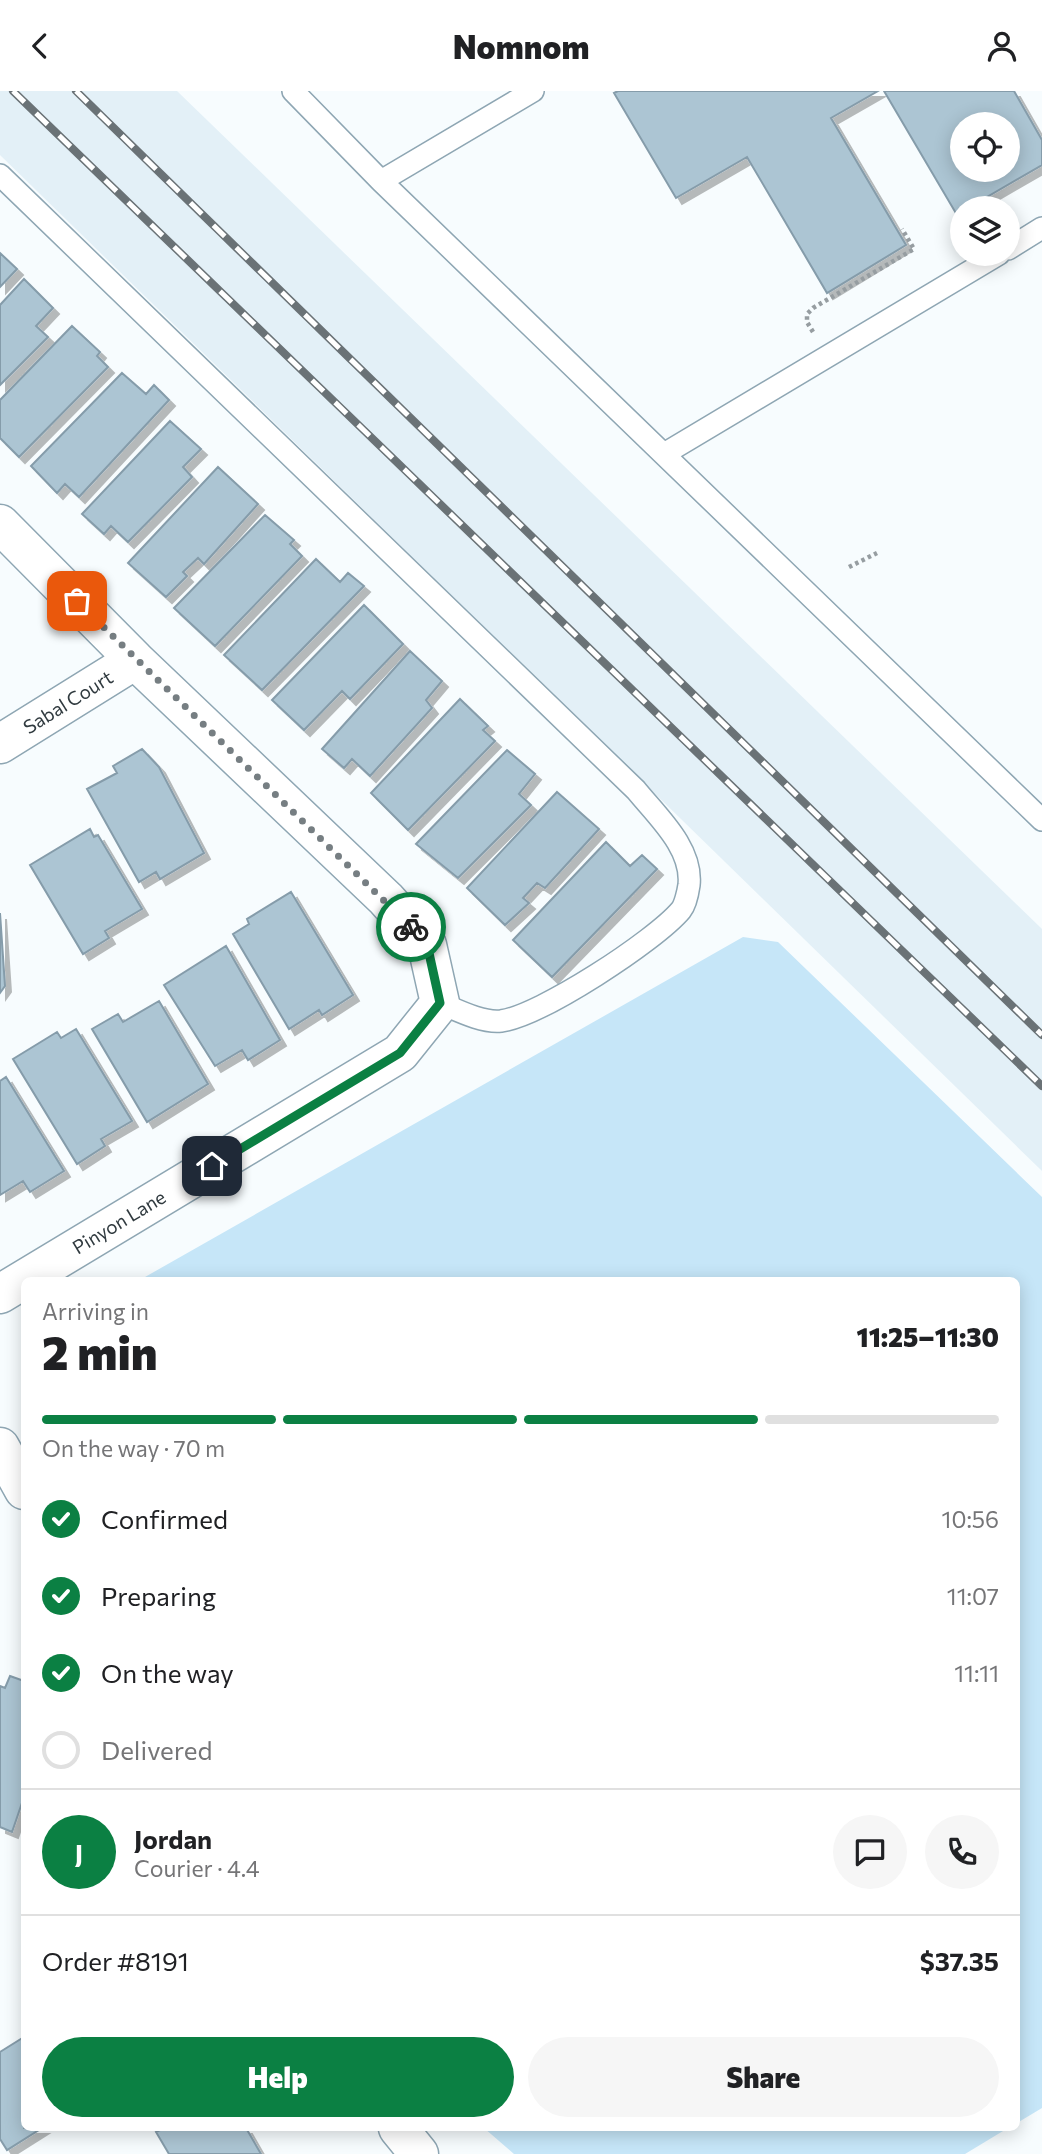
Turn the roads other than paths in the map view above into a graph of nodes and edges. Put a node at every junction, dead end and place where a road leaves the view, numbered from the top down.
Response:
1 (293, 91) edge
2 (533, 91) edge
3 (0, 176) edge
4 (382, 181) junction
5 (1042, 228) edge
6 (1020, 242) edge
7 (979, 266) edge
8 (663, 454) junction
9 (0, 524) edge
10 (135, 660) junction
11 (0, 744) edge
12 (1042, 820) edge
13 (440, 1003) junction
14 (27, 1277) edge
15 (21, 1280) edge
16 (0, 1293) edge
17 (0, 1447) edge
18 (21, 1485) edge
19 (400, 2131) edge
20 (418, 2154) edge

1 - 4 lane
2 - 4 lane
3 - 13 lane
4 - 8 lane
5 - 6 lane
7 - 8 lane
8 - 12 lane
9 - 10 street
10 - 11 street, Sabal Court
10 - 13 street
13 - 14 street, Pinyon Lane
15 - 16 street, Pinyon Lane
17 - 18 street
19 - 20 street

